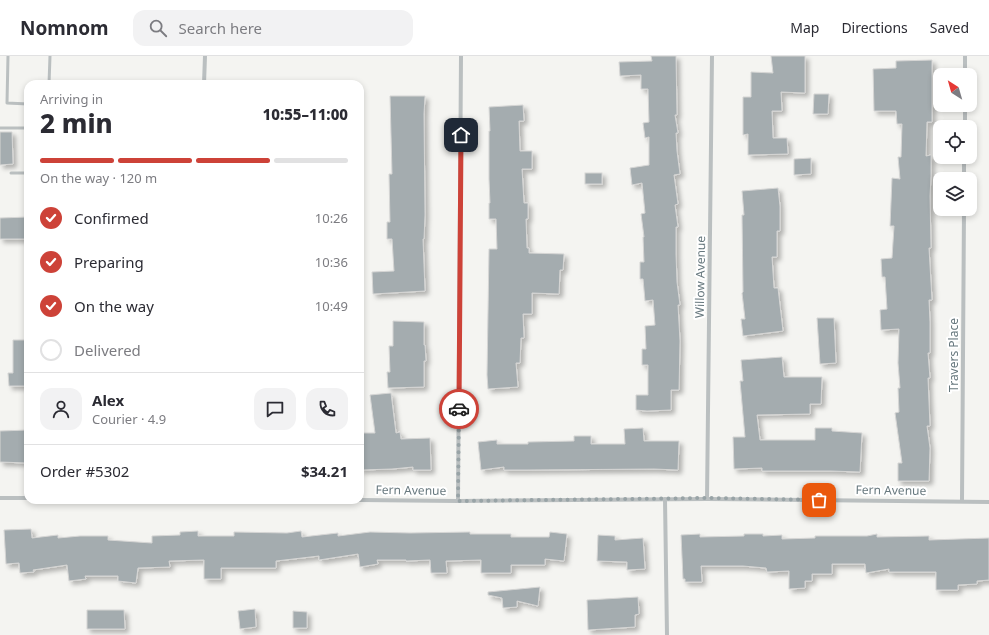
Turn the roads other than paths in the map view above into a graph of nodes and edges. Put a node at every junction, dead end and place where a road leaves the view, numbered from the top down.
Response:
1 (7, 56) edge
2 (50, 56) edge
3 (205, 56) edge
4 (461, 56) edge
5 (712, 56) edge
6 (965, 56) edge
7 (965, 68) edge
8 (49, 80) edge
9 (204, 80) edge
10 (24, 104) edge
11 (0, 128) edge
12 (24, 128) edge
13 (11, 173) dead end
14 (24, 173) edge
15 (964, 216) edge
16 (0, 498) edge
17 (24, 498) edge
18 (707, 498) junction
19 (665, 499) junction
20 (364, 500) edge
21 (458, 501) junction
22 (962, 501) junction
23 (989, 502) edge
24 (667, 635) edge

1 - 10 lane
2 - 8 lane
3 - 9 street
4 - 21 street
5 - 18 street, Willow Avenue
6 - 7 street
11 - 12 lane
13 - 14 lane
15 - 22 street, Travers Place
16 - 17 street
18 - 19 street, Fern Avenue
18 - 22 street, Fern Avenue
19 - 21 street, Fern Avenue
19 - 24 street
20 - 21 street, Fern Avenue
22 - 23 street, Fern Avenue

